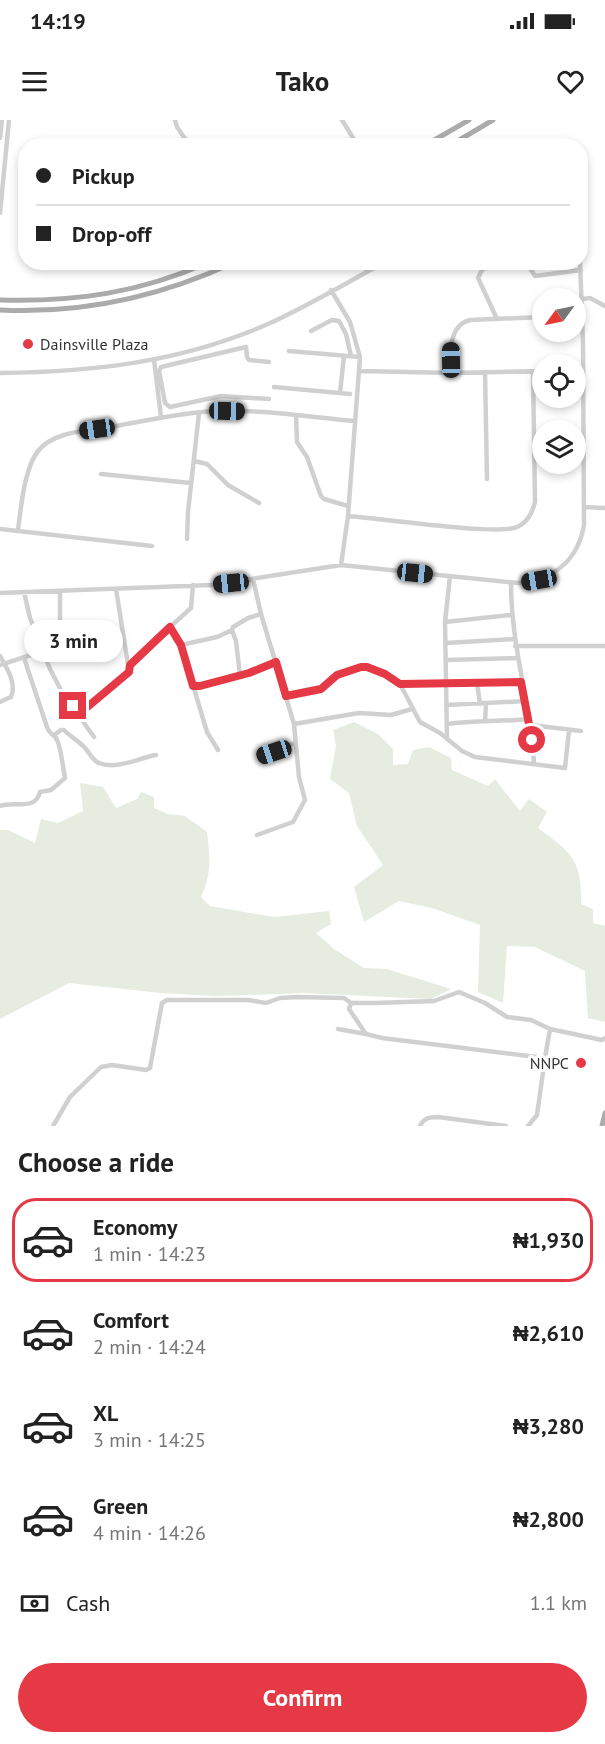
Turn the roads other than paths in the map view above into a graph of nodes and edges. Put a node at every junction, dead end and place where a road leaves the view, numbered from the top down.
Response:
1 (2, 120) edge
2 (9, 120) edge
3 (175, 120) edge
4 (342, 120) edge
5 (469, 120) edge
6 (493, 120) edge
7 (0, 138) edge
8 (185, 138) edge
9 (353, 138) edge
10 (438, 138) edge
11 (463, 138) edge
12 (0, 213) edge
13 (190, 270) edge
14 (216, 270) edge
15 (370, 270) edge
16 (482, 270) edge
17 (530, 270) edge
18 (581, 270) joint
19 (582, 288) edge
20 (331, 290) junction
21 (586, 298) edge
22 (0, 300) edge
23 (605, 306) edge
24 (0, 310) edge
25 (532, 317) edge
26 (497, 319) junction
27 (311, 331) dead end
28 (237, 335) junction
29 (228, 339) junction
30 (241, 348) junction
31 (232, 350) junction
32 (289, 351) dead end
33 (344, 356) junction
34 (351, 356) junction
35 (360, 357) junction
36 (154, 360) junction
37 (269, 362) dead end
38 (360, 371) junction
39 (485, 372) junction
40 (532, 372) edge
41 (0, 373) edge
42 (452, 373) junction
43 (274, 387) dead end
44 (340, 393) junction
45 (350, 394) dead end
46 (269, 399) dead end
47 (534, 408) edge
48 (584, 408) edge
49 (199, 413) junction
50 (296, 415) junction
51 (162, 417) junction
52 (355, 421) junction
53 (194, 461) junction
54 (101, 474) dead end
55 (487, 479) dead end
56 (191, 483) junction
57 (259, 503) dead end
58 (348, 506) junction
59 (585, 507) junction
60 (605, 508) edge
61 (348, 516) junction
62 (0, 529) edge
63 (18, 530) junction
64 (188, 539) dead end
65 (152, 546) dead end
66 (341, 565) junction
67 (450, 576) junction
68 (253, 579) junction
69 (511, 583) junction
70 (193, 585) junction
71 (116, 589) junction
72 (60, 591) junction
73 (24, 592) junction
74 (0, 593) edge
75 (261, 614) junction
76 (511, 615) junction
77 (445, 622) junction
78 (170, 627) junction
79 (232, 630) junction
80 (515, 639) junction
81 (446, 642) junction
82 (181, 645) junction
83 (516, 645) junction
84 (605, 646) edge
85 (44, 653) junction
86 (0, 656) edge
87 (24, 658) junction
88 (517, 658) junction
89 (446, 660) junction
90 (276, 662) junction
91 (2, 664) edge
92 (130, 665) junction
93 (240, 675) junction
94 (521, 682) junction
95 (446, 683) junction
96 (477, 683) junction
97 (400, 684) junction
98 (193, 686) junction
99 (286, 696) junction
100 (526, 701) junction
101 (0, 702) edge
102 (446, 705) junction
103 (483, 705) junction
104 (412, 709) junction
105 (79, 714) junction
106 (529, 719) junction
107 (486, 721) junction
108 (294, 724) junction
109 (447, 724) junction
110 (531, 725) junction
111 (569, 730) junction
112 (581, 732) dead end
113 (54, 735) junction
114 (94, 737) dead end
115 (447, 738) junction
116 (295, 743) junction
117 (218, 750) dead end
118 (156, 755) dead end
119 (262, 756) dead end
120 (534, 763) junction
121 (0, 806) edge
122 (257, 835) dead end
123 (351, 1003) junction
124 (338, 1029) dead end
125 (550, 1029) junction
126 (366, 1034) junction
127 (605, 1038) edge
128 (545, 1058) junction
129 (605, 1113) edge
130 (53, 1126) edge
131 (420, 1126) edge
132 (506, 1126) edge
133 (528, 1126) edge
134 (602, 1126) edge

1 - 7 street
2 - 12 street
3 - 8 street
4 - 9 street
5 - 10 main road
6 - 11 main road
13 - 22 main road
14 - 24 main road
15 - 20 street
16 - 26 street
17 - 18 street
18 - 19 street
20 - 28 street
20 - 35 street
21 - 23 street
25 - 26 street
26 - 42 street
27 - 34 street
28 - 29 street
28 - 30 street
29 - 31 street
29 - 36 street
30 - 31 street
30 - 37 street
31 - 46 street
32 - 33 street
33 - 34 street
33 - 44 street
34 - 35 street
35 - 38 street
36 - 41 street
36 - 51 street
38 - 42 street
38 - 52 street
39 - 40 street
39 - 42 street
39 - 55 street
43 - 44 street
44 - 45 street
47 - 61 street
48 - 59 street
49 - 50 street
49 - 51 street
49 - 53 street
50 - 52 street
50 - 58 street
51 - 63 street
52 - 58 street
53 - 56 street
53 - 57 street
54 - 56 street
56 - 64 street
58 - 61 street
59 - 60 street
59 - 69 street
61 - 66 street
62 - 63 street
63 - 65 street
66 - 67 street
66 - 68 street
67 - 69 street
67 - 77 street
68 - 70 street
68 - 75 street
69 - 76 street
70 - 71 street
70 - 78 street
71 - 72 street
71 - 92 street
72 - 73 street
72 - 85 street
73 - 74 street
73 - 85 street
75 - 79 street
75 - 90 street
76 - 77 street
76 - 80 street
77 - 81 street
78 - 82 street
78 - 92 street
79 - 82 street
79 - 93 street
80 - 81 street
80 - 83 street
81 - 89 street
82 - 98 street
83 - 84 street
83 - 88 street
85 - 87 street
85 - 105 street
86 - 91 street
87 - 91 street
87 - 113 street
88 - 89 street
88 - 94 street
89 - 95 street
90 - 93 street
90 - 99 street
91 - 101 street
92 - 105 street
93 - 98 street
94 - 96 street
94 - 100 street
95 - 96 street
95 - 97 street
95 - 102 street
96 - 103 street
97 - 99 street
97 - 104 street
98 - 117 street
99 - 108 street
100 - 103 street
100 - 106 street
102 - 103 street
102 - 109 street
103 - 107 street
104 - 108 street
104 - 115 street
105 - 114 street
106 - 107 street
106 - 110 street
107 - 109 street
108 - 116 street
109 - 115 street
110 - 111 street
110 - 120 street
111 - 112 street
111 - 120 street
113 - 118 street
113 - 121 street
115 - 120 street
116 - 119 street
116 - 122 street
123 - 125 street
123 - 126 street
123 - 130 street
124 - 126 street
125 - 127 street
125 - 128 street
126 - 128 street
128 - 133 street
129 - 134 main road
131 - 132 street

